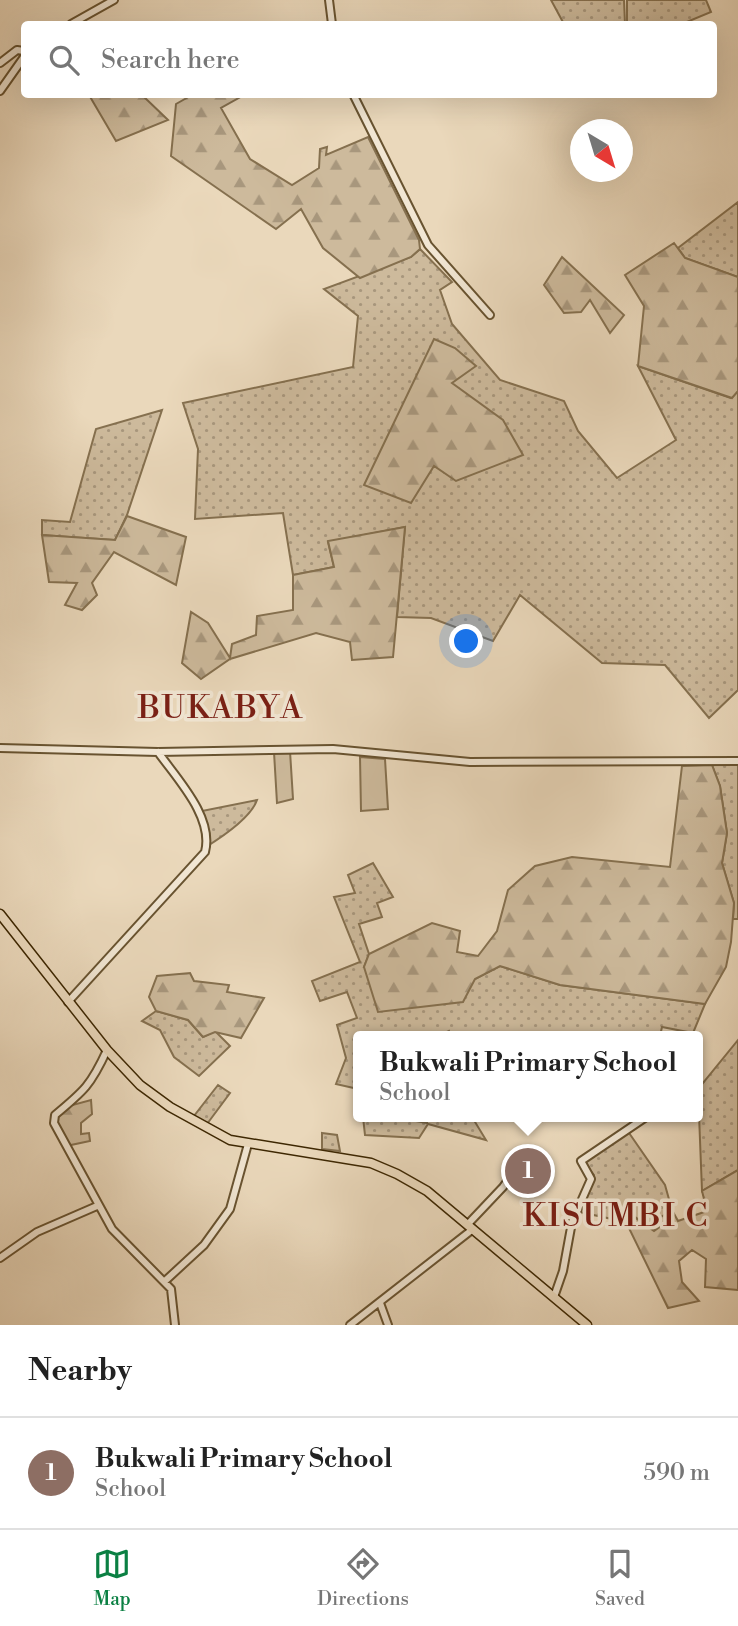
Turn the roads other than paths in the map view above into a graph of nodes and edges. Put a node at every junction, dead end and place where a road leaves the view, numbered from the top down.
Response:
1 (114, 0) edge
2 (328, 0) edge
3 (76, 21) edge
4 (332, 21) edge
5 (21, 51) edge
6 (21, 61) edge
7 (0, 63) edge
8 (0, 91) edge
9 (355, 98) edge
10 (490, 315) dead end
11 (0, 748) edge
12 (158, 752) junction
13 (738, 761) edge
14 (0, 914) edge
15 (68, 1002) junction
16 (107, 1050) junction
17 (638, 1122) edge
18 (248, 1144) junction
19 (525, 1157) dead end
20 (97, 1206) junction
21 (470, 1226) junction
22 (0, 1258) edge
23 (165, 1281) junction
24 (554, 1297) junction
25 (380, 1303) junction
26 (175, 1325) edge
27 (350, 1325) edge
28 (388, 1325) edge
29 (587, 1325) edge

1 - 3 street
2 - 4 street
5 - 7 street
6 - 8 street
9 - 10 street
11 - 12 street
12 - 13 street
12 - 15 street
14 - 15 main road
15 - 16 main road
16 - 18 main road
16 - 20 street
17 - 24 street
18 - 21 main road
18 - 23 street
19 - 21 street
20 - 22 street
20 - 23 street
21 - 24 main road
21 - 25 street
23 - 26 street
24 - 29 main road
25 - 27 street
25 - 28 street

